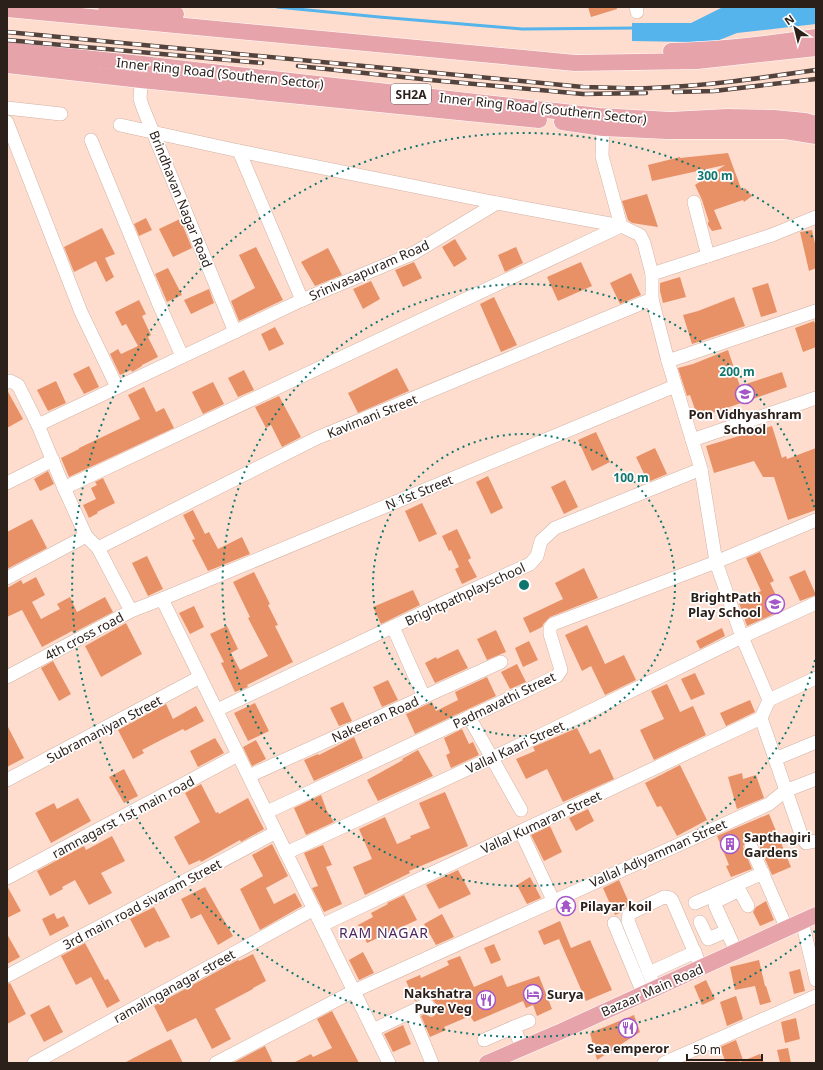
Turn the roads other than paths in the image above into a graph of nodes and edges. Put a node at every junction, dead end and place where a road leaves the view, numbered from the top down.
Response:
1 (106, 7) edge
2 (7, 9) edge
3 (816, 37) edge
4 (816, 48) edge
5 (709, 55) junction
6 (8, 64) edge
7 (142, 64) junction
8 (141, 85) junction
9 (7, 108) edge
10 (61, 114) dead end
11 (7, 122) edge
12 (816, 124) edge
13 (120, 125) dead end
14 (603, 128) junction
15 (153, 133) junction
16 (816, 136) edge
17 (91, 140) dead end
18 (239, 151) junction
19 (694, 202) dead end
20 (497, 203) junction
21 (816, 217) edge
22 (621, 226) junction
23 (708, 256) junction
24 (652, 274) junction
25 (652, 299) junction
26 (302, 300) junction
27 (816, 311) edge
28 (235, 332) junction
29 (182, 356) junction
30 (668, 361) junction
31 (7, 382) edge
32 (675, 386) junction
33 (117, 387) junction
34 (816, 398) edge
35 (38, 425) junction
36 (692, 440) junction
37 (53, 460) junction
38 (701, 469) junction
39 (7, 483) edge
40 (64, 488) junction
41 (816, 520) edge
42 (86, 536) junction
43 (98, 548) junction
44 (716, 562) junction
45 (7, 578) edge
46 (162, 599) junction
47 (816, 603) edge
48 (131, 611) junction
49 (393, 627) junction
50 (742, 637) junction
51 (501, 662) dead end
52 (7, 677) edge
53 (200, 677) junction
54 (816, 678) edge
55 (424, 697) junction
56 (769, 700) junction
57 (216, 710) junction
58 (469, 717) junction
59 (761, 718) junction
60 (816, 742) edge
61 (238, 755) junction
62 (492, 758) junction
63 (774, 759) junction
64 (249, 776) junction
65 (816, 779) edge
66 (7, 780) edge
67 (785, 791) junction
68 (521, 810) dead end
69 (266, 812) junction
70 (276, 832) junction
71 (521, 832) junction
72 (816, 841) edge
73 (751, 847) dead end
74 (286, 853) junction
75 (763, 874) junction
76 (7, 878) edge
77 (553, 900) junction
78 (695, 903) dead end
79 (748, 906) dead end
80 (314, 909) junction
81 (809, 918) edge
82 (700, 922) dead end
83 (618, 923) dead end
84 (322, 925) junction
85 (787, 929) junction
86 (727, 931) junction
87 (695, 952) junction
88 (736, 952) junction
89 (814, 959) edge
90 (701, 967) junction
91 (649, 973) junction
92 (7, 976) edge
93 (816, 980) edge
94 (354, 991) junction
95 (650, 991) junction
96 (816, 996) edge
97 (430, 1009) dead end
98 (411, 1012) junction
99 (529, 1021) dead end
100 (514, 1027) junction
101 (373, 1030) junction
102 (484, 1040) dead end
103 (522, 1048) junction
104 (34, 1063) edge
105 (216, 1063) edge
106 (389, 1063) edge
107 (432, 1063) edge
108 (487, 1063) edge
109 (664, 1063) edge

1 - 5 main road
2 - 5 main road
3 - 5 main road
4 - 5 main road
6 - 7 main road, Inner Ring Road (Southern Sector) / SH2A
6 - 8 main road, Inner Ring Road (Southern Sector) / SH2A
7 - 8 street, Brindhavan Nagar Road
7 - 14 main road, Inner Ring Road (Southern Sector) / SH2A
8 - 14 main road, Inner Ring Road (Southern Sector) / SH2A
8 - 15 street, Brindhavan Nagar Road
9 - 10 street
11 - 33 street
12 - 14 main road, Inner Ring Road (Southern Sector) / SH2A
13 - 15 street
14 - 16 main road, Inner Ring Road (Southern Sector) / SH2A
14 - 22 street
15 - 18 street
15 - 28 street, Brindhavan Nagar Road
17 - 29 street
18 - 20 street
18 - 26 street
19 - 23 street
20 - 22 street
20 - 26 street, Srinivasapuram Road
21 - 23 street
22 - 24 street
22 - 40 street
23 - 24 street
24 - 25 street
25 - 30 street
25 - 43 street, Kavimani Street
26 - 28 street, Srinivasapuram Road
27 - 30 street
28 - 29 street, Srinivasapuram Road
29 - 33 street, Srinivasapuram Road
30 - 32 street
31 - 35 street
32 - 36 street
32 - 46 street, N 1st Street
33 - 35 street, Srinivasapuram Road
34 - 36 street
35 - 37 street
36 - 38 street
37 - 39 street
37 - 40 street
38 - 44 street
38 - 49 street, Brightpathplayschool
40 - 42 street
41 - 44 street
42 - 43 street
42 - 45 street
43 - 48 street
44 - 50 street
44 - 58 street, Padmavathi Street
46 - 48 street, 4th cross road
46 - 53 street
47 - 50 street, Vallal Kaari Street
48 - 52 street, 4th cross road
49 - 55 street
49 - 57 street, Brightpathplayschool
50 - 56 street
50 - 62 street, Vallal Kaari Street
51 - 55 street, Nakeeran Road
53 - 57 street
53 - 66 street, Subramaniyan Street
54 - 56 street
55 - 64 street, Nakeeran Road
56 - 59 street
57 - 61 street
58 - 62 street
58 - 69 street, Padmavathi Street
59 - 63 street
59 - 71 street, Vallal Kumaran Street
60 - 63 street
61 - 64 street
61 - 76 street, ramnagarst 1st main road
62 - 68 street
62 - 74 street, Vallal Kaari Street
63 - 67 street
64 - 69 street
65 - 67 street, Vallal Adiyamman Street
67 - 72 street
67 - 77 street, Vallal Adiyamman Street
69 - 70 street
70 - 74 street
70 - 92 street, 3rd main road sivaram Street
71 - 77 street
71 - 84 street, Vallal Kumaran Street
73 - 75 street
74 - 80 street
75 - 78 street
75 - 85 street
77 - 94 street, Vallal Adiyamman Street
79 - 86 street
80 - 84 street
80 - 104 street, ramalinganagar street
81 - 85 main road, Bazaar Main Road
81 - 89 street
82 - 86 street
83 - 95 street
84 - 94 street
85 - 88 main road, Bazaar Main Road
86 - 88 street
87 - 90 street
87 - 91 street
87 - 91 street
88 - 90 main road, Bazaar Main Road
89 - 93 street
90 - 95 main road, Bazaar Main Road
91 - 95 street
94 - 101 street
94 - 105 street, Vallal Adiyamman Street
95 - 103 main road, Bazaar Main Road
96 - 109 street
97 - 98 street
98 - 101 street
98 - 107 street
99 - 100 street
100 - 102 street
100 - 103 street
101 - 106 street
103 - 108 main road, Bazaar Main Road

